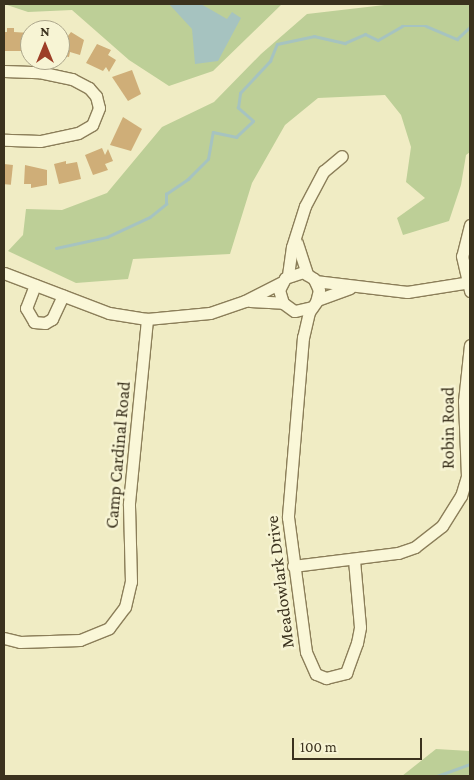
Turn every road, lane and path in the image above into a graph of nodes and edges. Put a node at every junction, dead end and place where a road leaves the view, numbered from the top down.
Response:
1 (4, 71) edge
2 (4, 140) edge
3 (342, 156) dead end
4 (470, 225) edge
5 (296, 240) junction
6 (4, 273) edge
7 (311, 277) junction
8 (285, 278) junction
9 (35, 285) junction
10 (469, 285) edge
11 (354, 287) junction
12 (63, 295) junction
13 (245, 301) junction
14 (314, 303) junction
15 (287, 306) junction
16 (147, 319) junction
17 (303, 336) junction
18 (470, 345) edge
19 (354, 560) junction
20 (293, 566) junction
21 (4, 638) edge

1 - 2 street
3 - 5 street
4 - 10 street
5 - 7 street
5 - 8 street
6 - 9 street
7 - 8 street
7 - 11 street
7 - 14 street
8 - 13 street
8 - 15 street
9 - 12 street
9 - 12 street
10 - 11 street
11 - 14 street
12 - 16 street
13 - 15 street
13 - 16 street
14 - 15 street
14 - 17 street, Meadowlark Drive
15 - 17 street, Meadowlark Drive
16 - 21 street, Camp Cardinal Road
17 - 20 street, Meadowlark Drive
18 - 19 street, Robin Road
19 - 20 street, Robin Road
19 - 20 street, Meadowlark Drive

